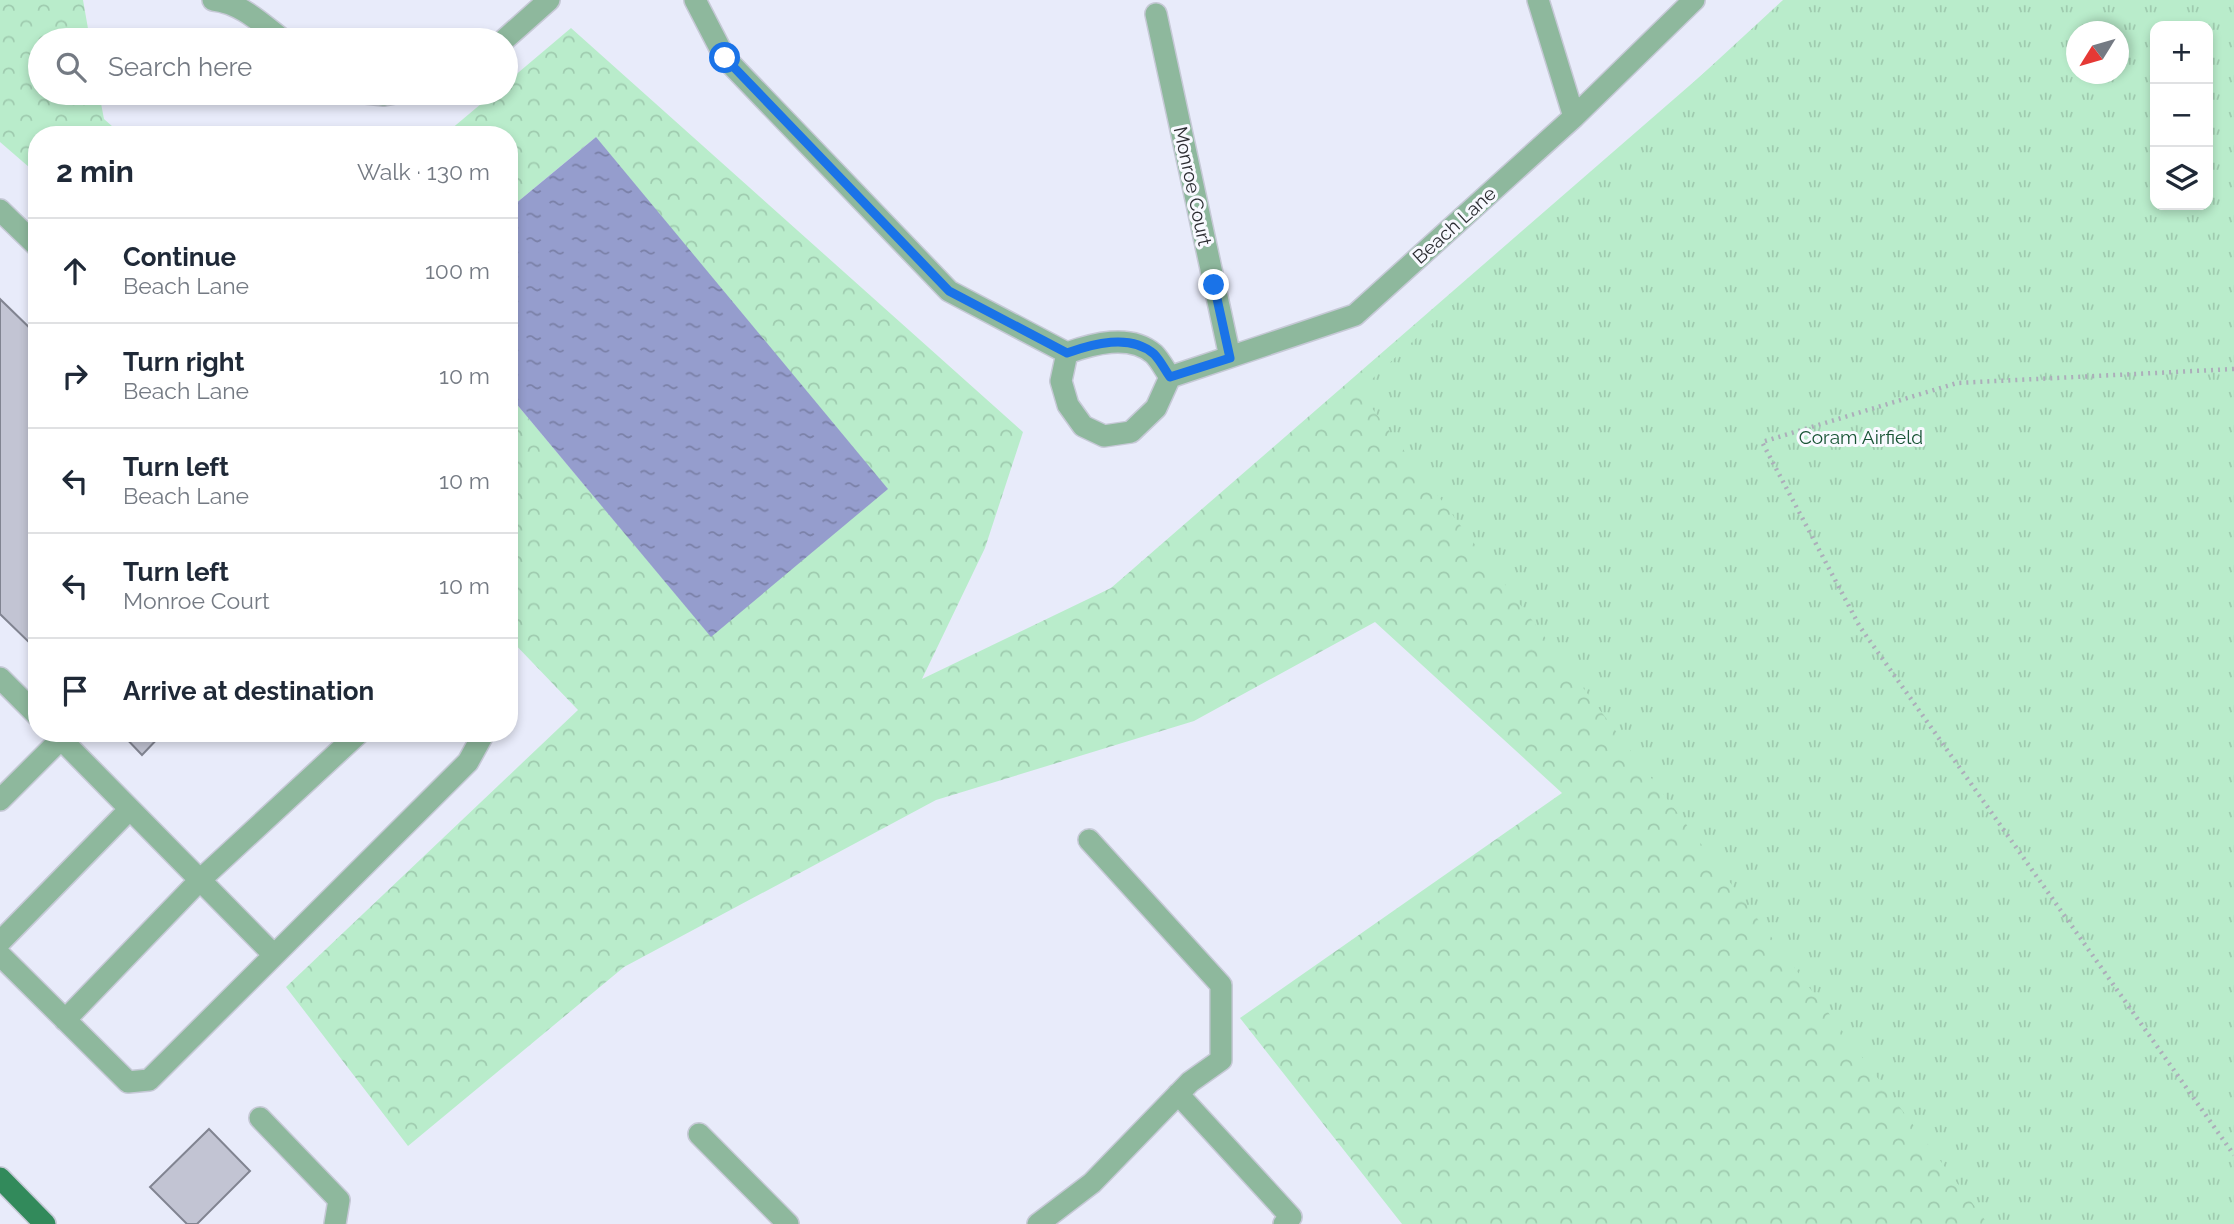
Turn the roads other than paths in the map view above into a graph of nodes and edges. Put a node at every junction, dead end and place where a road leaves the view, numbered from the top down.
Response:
1 (213, 0) edge
2 (549, 0) edge
3 (695, 0) edge
4 (1538, 0) edge
5 (1694, 0) edge
6 (1156, 14) dead end
7 (268, 28) edge
8 (518, 28) edge
9 (1574, 117) junction
10 (0, 211) edge
11 (28, 237) edge
12 (1067, 353) junction
13 (1230, 358) junction
14 (1170, 377) junction
15 (0, 678) edge
16 (28, 706) edge
17 (53, 742) edge
18 (64, 742) edge
19 (349, 742) edge
20 (479, 742) edge
21 (0, 800) edge
22 (130, 809) junction
23 (1089, 840) dead end
24 (200, 880) junction
25 (0, 943) edge
26 (0, 955) edge
27 (274, 955) junction
28 (65, 1020) junction
29 (1178, 1094) junction
30 (260, 1118) dead end
31 (699, 1134) dead end
32 (0, 1178) edge
33 (1291, 1222) edge
34 (45, 1224) edge
35 (335, 1224) edge
36 (788, 1224) edge
37 (1038, 1224) edge

1 - 7 street
2 - 8 street
3 - 12 street
4 - 9 street
5 - 9 street, Beach Lane
6 - 13 street, Monroe Court
9 - 13 street, Beach Lane
10 - 11 street
12 - 14 street
12 - 14 street
13 - 14 street, Beach Lane
15 - 16 street
17 - 21 street
18 - 22 street
19 - 24 street
20 - 27 street
22 - 24 street
22 - 25 street
23 - 29 street
24 - 27 street
24 - 28 street
26 - 28 street
27 - 28 street
29 - 33 street
29 - 37 street
30 - 35 street
31 - 36 street
32 - 34 main road

